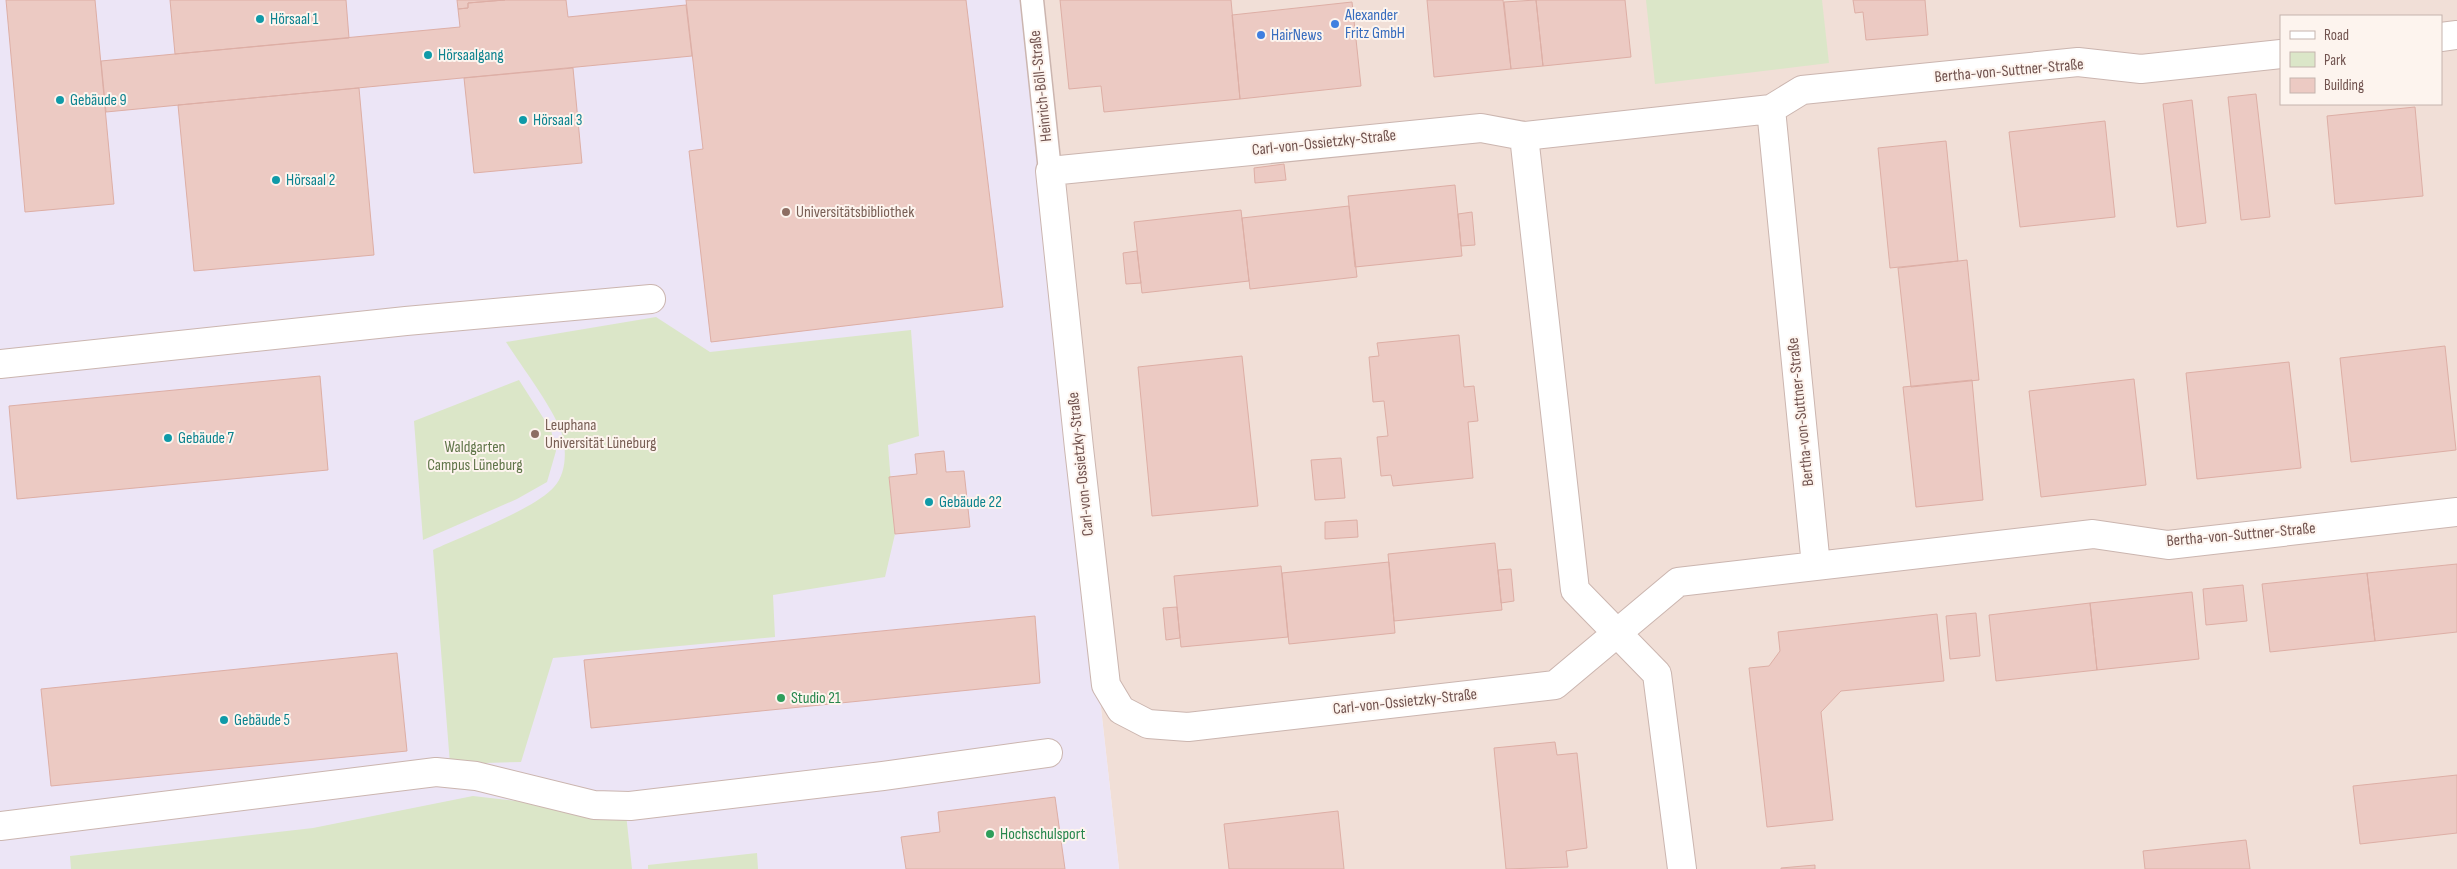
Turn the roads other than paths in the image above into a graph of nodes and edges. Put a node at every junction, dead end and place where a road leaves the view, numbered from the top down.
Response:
1 (1032, 0) edge
2 (2457, 35) edge
3 (2442, 37) edge
4 (2280, 54) edge
5 (1771, 110) junction
6 (1665, 121) joint
7 (1524, 136) junction
8 (1050, 171) junction
9 (651, 299) dead end
10 (0, 364) edge
11 (2457, 512) edge
12 (1816, 566) junction
13 (1616, 634) junction
14 (1048, 753) dead end
15 (0, 826) edge
16 (1682, 869) edge

1 - 8 lane, Heinrich-Böll-Straße
2 - 3 street
4 - 5 street, Bertha-von-Suttner-Straße
5 - 6 street, Bertha-von-Suttner-Straße
5 - 12 street, Bertha-von-Suttner-Straße
6 - 7 street, Carl-von-Ossietzky-Straße
7 - 8 street, Carl-von-Ossietzky-Straße
7 - 13 street
8 - 13 street, Carl-von-Ossietzky-Straße
9 - 10 street
11 - 12 street, Bertha-von-Suttner-Straße
12 - 13 street, Bertha-von-Suttner-Straße
13 - 16 street
14 - 15 street

